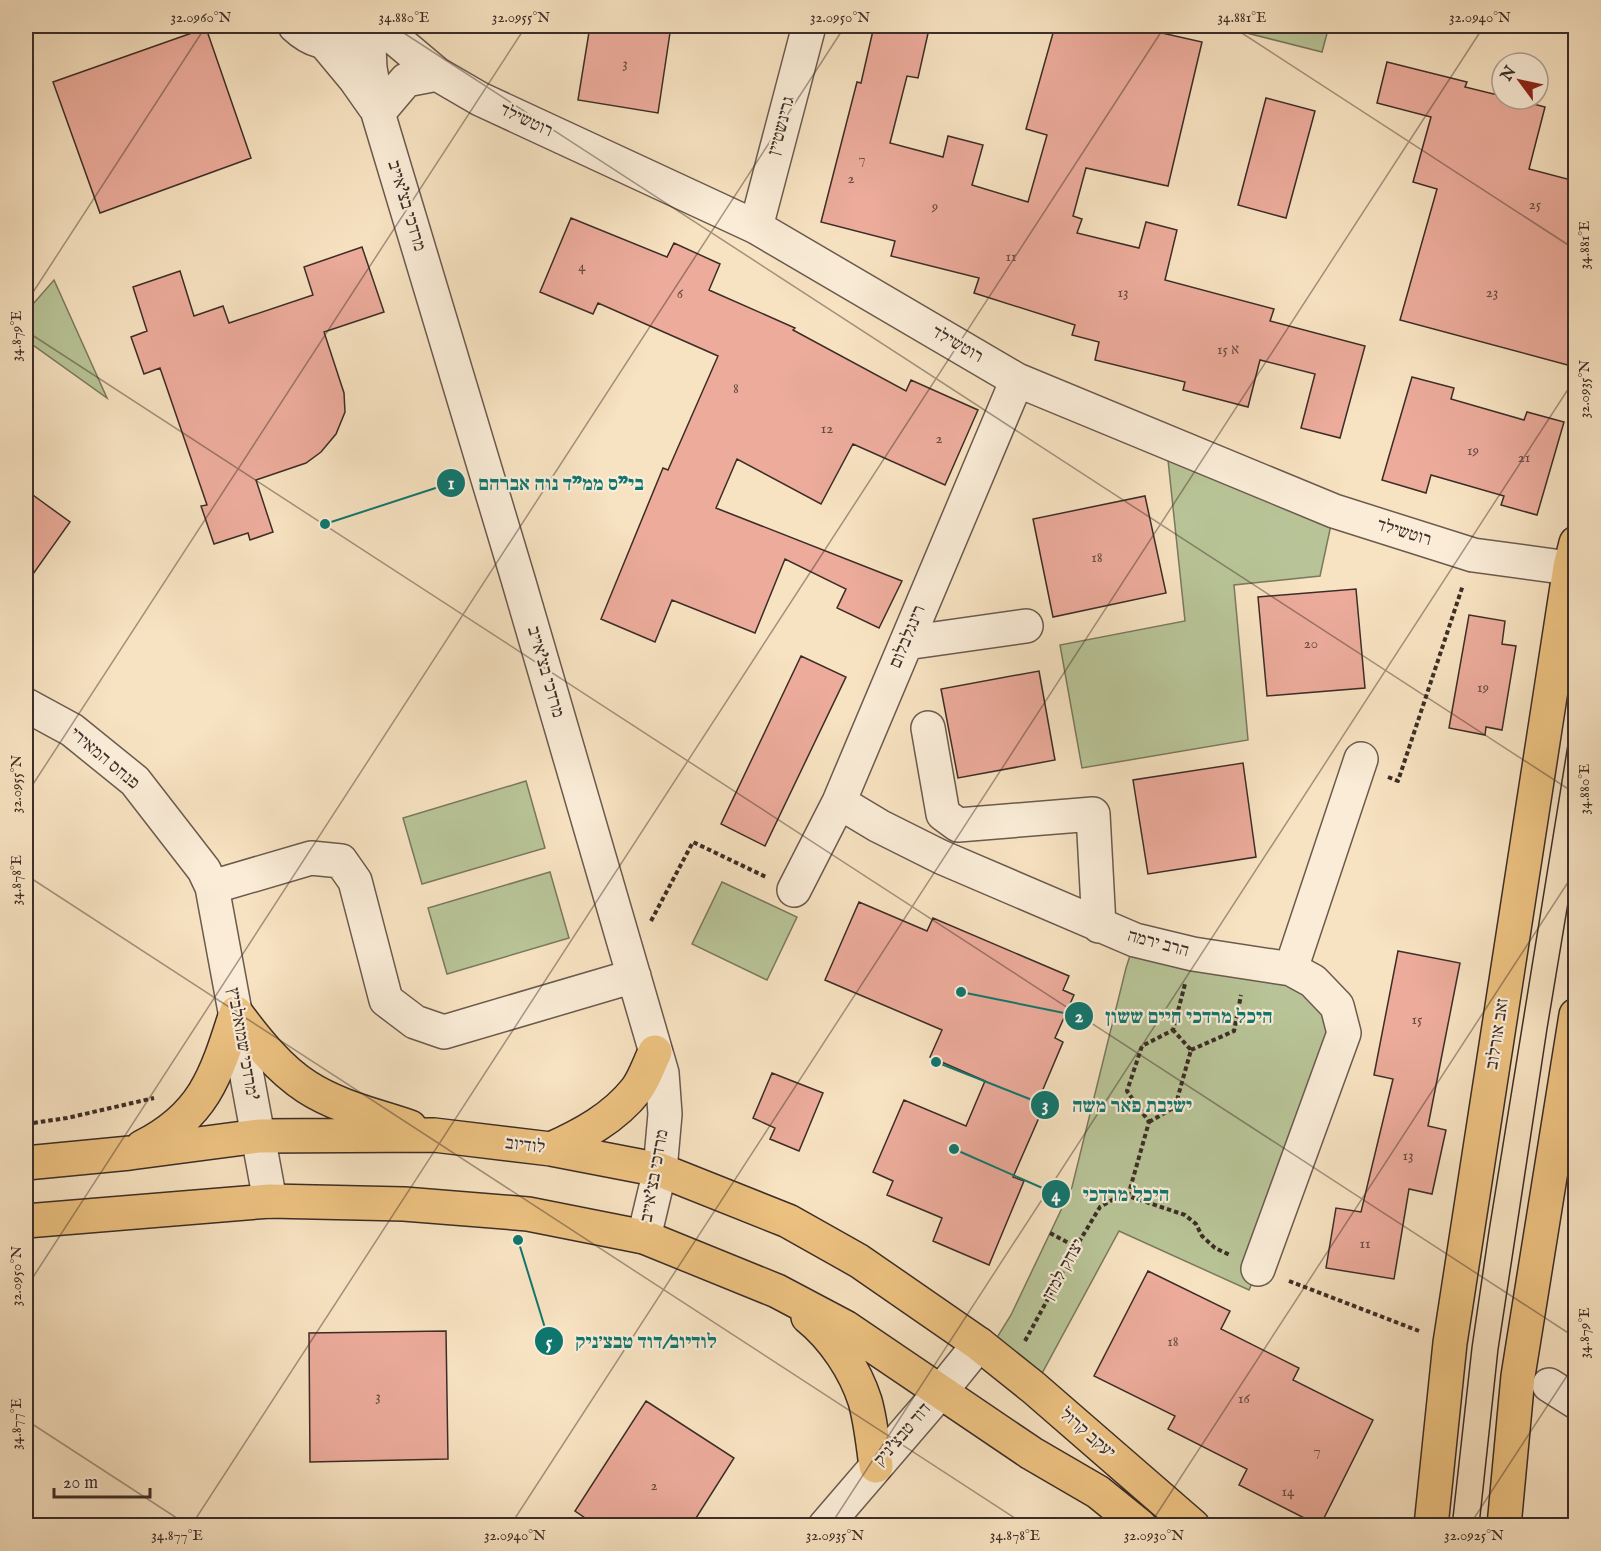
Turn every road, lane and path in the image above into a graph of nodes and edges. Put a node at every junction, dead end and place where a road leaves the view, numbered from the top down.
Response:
1 (295, 26) edge
2 (368, 26) edge
3 (380, 26) edge
4 (809, 26) edge
5 (325, 43) junction
6 (437, 74) junction
7 (378, 113) junction
8 (756, 227) junction
9 (1017, 380) junction
10 (1473, 555) junction
11 (1573, 560) edge
12 (1026, 626) dead end
13 (906, 643) junction
14 (26, 705) edge
15 (928, 728) dead end
16 (1360, 763) joint
17 (838, 802) junction
18 (958, 825) junction
19 (941, 857) junction
20 (212, 887) junction
21 (794, 890) joint
22 (1099, 926) junction
23 (1193, 954) junction
24 (1247, 963) junction
25 (631, 969) junction
26 (1291, 969) junction
27 (236, 1013) junction
28 (1575, 1015) edge
29 (1173, 1030) junction
30 (1191, 1050) junction
31 (655, 1052) junction
32 (195, 1107) junction
33 (1149, 1122) junction
34 (26, 1124) edge
35 (258, 1136) junction
36 (434, 1136) junction
37 (551, 1149) junction
38 (130, 1153) junction
39 (26, 1163) edge
40 (660, 1170) junction
41 (1128, 1196) junction
42 (270, 1201) junction
43 (26, 1221) edge
44 (1050, 1233) dead end
45 (644, 1237) junction
46 (1076, 1247) junction
47 (1258, 1269) junction
48 (777, 1291) junction
49 (1450, 1343) junction
50 (979, 1344) junction
51 (1010, 1369) junction
52 (941, 1391) junction
53 (876, 1466) junction
54 (825, 1526) edge
55 (1140, 1526) edge
56 (1193, 1526) edge
57 (1431, 1526) edge
58 (1504, 1526) edge

1 - 5 street
2 - 5 street
2 - 7 street
3 - 6 street, רוטשילד
4 - 8 street, גרינשטיין
5 - 7 street
6 - 7 street
6 - 8 street, רוטשילד
7 - 25 street, מרדכי בצ'אייב
8 - 9 street, רוטשילד
9 - 10 street, רוטשילד
9 - 13 street, רינגלבלום
10 - 11 street, רוטשילד
10 - 16 path
11 - 49 main road, זאב אורלוב
12 - 13 street
13 - 17 street, רינגלבלום
14 - 20 street, פנחס המאירי
15 - 18 street
16 - 26 street
17 - 19 street, הרב ירמה
17 - 21 street, רינגלבלום
18 - 19 street
18 - 22 street
19 - 22 street, הרב ירמה
20 - 25 street
20 - 27 street, מרדכי שמואלביץ'
21 - 25 path
22 - 23 street, הרב ירמה
23 - 24 street, הרב ירמה
23 - 29 path
24 - 26 street, הרב ירמה
24 - 30 path
25 - 31 street, מרדכי בצ'אייב
26 - 47 street
27 - 32 main road
27 - 35 street, מרדכי שמואלביץ'
27 - 36 main road
28 - 58 main road
29 - 30 path
29 - 33 path
30 - 33 path
31 - 37 main road
31 - 40 street, מרדכי בצ'אייב
32 - 34 path
32 - 38 main road
33 - 41 path
35 - 36 main road, לודיוב
35 - 38 main road, לודיוב
35 - 42 street, מרדכי שמואלביץ'
36 - 37 main road, לודיוב
37 - 40 main road, לודיוב
38 - 39 main road, לודיוב
40 - 45 street, מרדכי בצ'אייב
40 - 50 main road, לודיוב
41 - 46 path, יצחק למדן
41 - 47 path
42 - 43 main road
42 - 45 main road
44 - 46 path
45 - 48 main road
46 - 51 path, יצחק למדן
47 - 49 path
48 - 52 main road
48 - 53 main road
49 - 57 main road, זאב אורלוב
50 - 51 main road, יעקב קרול
50 - 52 street, דוד טבצ'ניק
51 - 56 main road, יעקב קרול
52 - 53 street, דוד טבצ'ניק
52 - 55 main road
53 - 54 street, דוד טבצ'ניק

